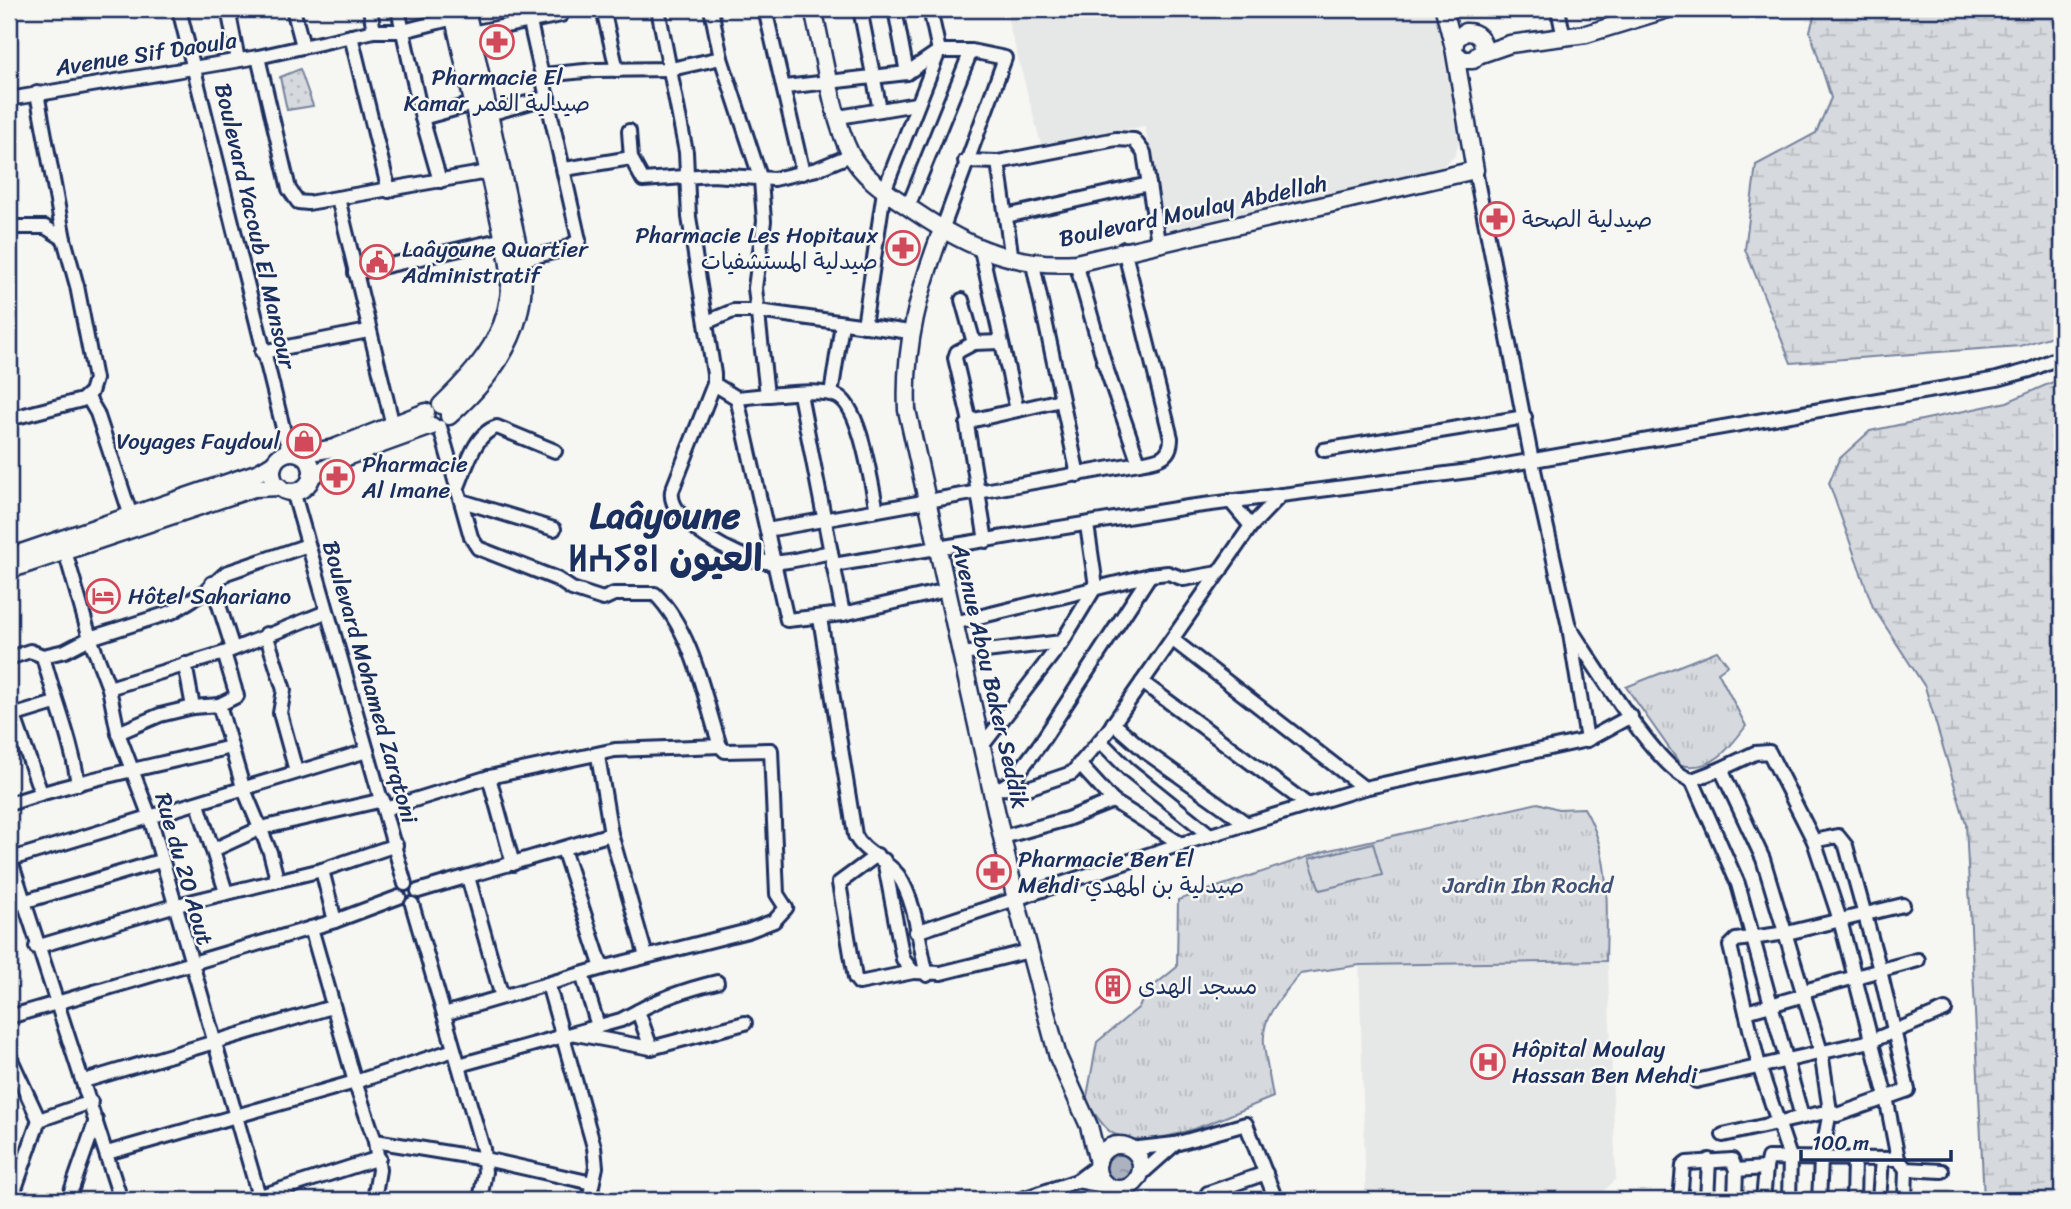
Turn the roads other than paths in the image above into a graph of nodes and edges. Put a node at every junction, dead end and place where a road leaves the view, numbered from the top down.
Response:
1 (179, 9) edge
2 (228, 9) edge
3 (293, 9) edge
4 (370, 9) edge
5 (398, 9) edge
6 (527, 9) edge
7 (603, 9) edge
8 (658, 9) edge
9 (710, 9) edge
10 (765, 9) edge
11 (813, 9) edge
12 (860, 9) edge
13 (895, 9) edge
14 (930, 9) edge
15 (1444, 9) edge
16 (1453, 9) edge
17 (1558, 9) edge
18 (1666, 9) edge
19 (458, 12) edge
20 (560, 12) edge
21 (531, 24) junction
22 (566, 29) dead end
23 (374, 31) junction
24 (403, 31) junction
25 (471, 33) junction
26 (1472, 33) junction
27 (351, 36) junction
28 (1564, 38) junction
29 (1510, 44) junction
30 (303, 46) junction
31 (1455, 50) junction
32 (939, 51) junction
33 (971, 51) junction
34 (1479, 56) junction
35 (257, 57) junction
36 (721, 58) junction
37 (238, 60) junction
38 (195, 68) junction
39 (671, 69) junction
40 (617, 70) junction
41 (906, 73) junction
42 (543, 75) junction
43 (874, 79) junction
44 (830, 84) junction
45 (785, 87) junction
46 (37, 93) junction
47 (1461, 93) junction
48 (548, 97) junction
49 (9, 99) edge
50 (473, 104) junction
51 (916, 104) junction
52 (880, 110) junction
53 (489, 114) junction
54 (839, 117) junction
55 (422, 118) junction
56 (629, 131) dead end
57 (851, 155) junction
58 (631, 158) junction
59 (965, 161) junction
60 (998, 162) junction
61 (565, 169) junction
62 (1475, 170) junction
63 (488, 172) junction
64 (803, 173) junction
65 (689, 177) junction
66 (761, 180) junction
67 (440, 181) junction
68 (1149, 184) junction
69 (389, 191) junction
70 (884, 191) junction
71 (338, 198) junction
72 (908, 207) junction
73 (1006, 216) junction
74 (9, 227) edge
75 (942, 230) junction
76 (64, 239) junction
77 (504, 239) junction
78 (1158, 242) junction
79 (1124, 249) junction
80 (981, 250) junction
81 (521, 260) junction
82 (1012, 260) junction
83 (1076, 263) junction
84 (1033, 264) junction
85 (355, 273) junction
86 (962, 300) dead end
87 (758, 310) junction
88 (707, 321) junction
89 (842, 324) junction
90 (864, 326) junction
91 (368, 331) junction
92 (910, 332) junction
93 (1001, 342) junction
94 (974, 343) junction
95 (262, 352) junction
96 (2062, 356) edge
97 (714, 384) junction
98 (800, 394) junction
99 (831, 394) junction
100 (767, 395) junction
101 (87, 396) junction
102 (737, 398) junction
103 (1061, 400) junction
104 (1017, 410) junction
105 (438, 417) junction
106 (1525, 417) junction
107 (9, 419) edge
108 (970, 422) junction
109 (393, 426) junction
110 (1324, 450) dead end
111 (555, 451) dead end
112 (295, 453) junction
113 (1532, 461) junction
114 (274, 463) junction
115 (1139, 463) junction
116 (1079, 475) junction
117 (311, 476) junction
118 (286, 489) junction
119 (977, 492) junction
120 (459, 495) junction
121 (1281, 495) junction
122 (927, 500) junction
123 (1230, 501) junction
124 (877, 510) junction
125 (131, 516) junction
126 (826, 521) junction
127 (1087, 525) junction
128 (1251, 526) junction
129 (554, 529) dead end
130 (767, 530) junction
131 (986, 541) junction
132 (308, 545) junction
133 (938, 548) junction
134 (65, 551) junction
135 (9, 557) edge
136 (832, 559) junction
137 (774, 563) junction
138 (1227, 563) junction
139 (9, 570) edge
140 (1150, 575) junction
141 (212, 583) junction
142 (1096, 586) junction
143 (947, 590) junction
144 (326, 612) junction
145 (843, 614) junction
146 (820, 618) junction
147 (954, 623) junction
148 (1569, 627) junction
149 (266, 634) junction
150 (90, 638) junction
151 (1173, 640) junction
152 (1062, 642) junction
153 (228, 651) junction
154 (961, 654) junction
155 (43, 656) junction
156 (9, 658) edge
157 (185, 664) junction
158 (1142, 682) junction
159 (108, 688) junction
160 (55, 703) junction
161 (219, 705) junction
162 (193, 707) junction
163 (11, 716) edge
164 (1631, 716) junction
165 (1113, 723) junction
166 (118, 733) junction
167 (1587, 740) junction
168 (1100, 741) junction
169 (720, 746) junction
170 (982, 746) junction
171 (230, 747) junction
172 (367, 751) junction
173 (598, 756) junction
174 (1079, 764) junction
175 (1721, 769) junction
176 (132, 771) junction
177 (296, 771) junction
178 (489, 777) junction
179 (1692, 780) junction
180 (78, 784) junction
181 (243, 787) junction
182 (1364, 788) junction
183 (996, 790) junction
184 (41, 793) junction
185 (1113, 801) junction
186 (9, 804) edge
187 (198, 804) junction
188 (1308, 804) junction
189 (384, 805) junction
190 (150, 817) junction
191 (1247, 824) junction
192 (261, 828) junction
193 (611, 834) junction
194 (1210, 835) junction
195 (1003, 837) junction
196 (1814, 841) junction
197 (1181, 844) junction
198 (396, 845) junction
199 (563, 849) junction
200 (213, 850) junction
201 (10, 857) edge
202 (881, 858) junction
203 (160, 861) junction
204 (513, 864) junction
205 (322, 870) junction
206 (468, 877) junction
207 (277, 879) junction
208 (405, 884) junction
209 (418, 891) junction
210 (226, 892) junction
211 (399, 897) junction
212 (1016, 900) junction
213 (24, 902) junction
214 (412, 904) junction
215 (1903, 905) dead end
216 (9, 906) edge
217 (173, 906) junction
218 (1865, 914) junction
219 (1840, 920) junction
220 (335, 921) junction
221 (311, 928) junction
222 (916, 932) junction
223 (1787, 933) junction
224 (1751, 938) junction
225 (36, 947) junction
226 (1029, 951) junction
227 (646, 956) junction
228 (1918, 960) dead end
229 (190, 962) junction
230 (601, 968) junction
231 (1880, 970) junction
232 (913, 972) junction
233 (582, 974) junction
234 (927, 975) junction
235 (1854, 977) junction
236 (717, 982) dead end
237 (548, 984) junction
238 (1805, 993) junction
239 (502, 998) junction
240 (57, 1004) junction
241 (1772, 1005) junction
242 (332, 1007) junction
243 (1945, 1010) dead end
244 (638, 1011) junction
245 (1746, 1012) junction
246 (444, 1014) junction
247 (9, 1017) edge
248 (746, 1023) dead end
249 (598, 1026) junction
250 (1895, 1032) junction
251 (568, 1035) junction
252 (1871, 1041) junction
253 (213, 1043) junction
254 (651, 1048) junction
255 (454, 1050) junction
256 (1821, 1052) junction
257 (9, 1055) edge
258 (1786, 1059) junction
259 (459, 1065) junction
260 (1759, 1066) junction
261 (84, 1080) junction
262 (1696, 1081) dead end
263 (355, 1082) junction
264 (1886, 1097) junction
265 (91, 1102) junction
266 (1830, 1111) junction
267 (234, 1116) junction
268 (1802, 1117) junction
269 (39, 1120) junction
270 (96, 1120) junction
271 (1777, 1122) junction
272 (1089, 1126) junction
273 (1723, 1135) dead end
274 (375, 1141) junction
275 (1175, 1144) junction
276 (1126, 1148) junction
277 (107, 1153) junction
278 (1790, 1157) junction
279 (379, 1158) junction
280 (1822, 1158) junction
281 (485, 1159) junction
282 (1882, 1159) junction
283 (1709, 1160) junction
284 (1854, 1160) junction
285 (1097, 1164) junction
286 (1902, 1164) junction
287 (1766, 1168) junction
288 (1736, 1170) junction
289 (1942, 1171) dead end
290 (1266, 1173) junction
291 (1136, 1180) junction
292 (1077, 1181) junction
293 (1115, 1192) edge
294 (590, 1194) edge
295 (256, 1199) edge
296 (11, 1200) edge
297 (68, 1200) edge
298 (121, 1200) edge
299 (374, 1200) edge
300 (480, 1200) edge
301 (603, 1200) edge
302 (1019, 1200) edge
303 (1138, 1200) edge
304 (1204, 1200) edge
305 (1276, 1200) edge
306 (1680, 1200) edge
307 (1707, 1200) edge
308 (1735, 1200) edge
309 (1763, 1200) edge
310 (1789, 1200) edge
311 (1819, 1200) edge
312 (1853, 1200) edge
313 (1880, 1200) edge
314 (1905, 1200) edge

1 - 38 street, Boulevard Yacoub El Mansour
2 - 37 street
3 - 30 street
4 - 23 street
5 - 24 street
6 - 21 street
7 - 40 street
8 - 39 street
9 - 36 street
10 - 45 street
11 - 44 main road, Boulevard Moulay Abdellah
12 - 43 street
13 - 41 street
14 - 32 street
15 - 31 main road
16 - 26 main road
17 - 28 street
18 - 28 main road
19 - 24 street, Avenue Sif Daoula
19 - 25 main road
19 - 50 main road
20 - 21 street
20 - 22 street
21 - 25 street
21 - 42 street
23 - 24 street, Avenue Sif Daoula
23 - 27 street, Avenue Sif Daoula
24 - 55 street
25 - 53 main road
26 - 29 main road
26 - 31 main road
26 - 34 main road
27 - 30 street, Avenue Sif Daoula
27 - 69 street
28 - 29 main road
29 - 34 main road
30 - 35 street, Avenue Sif Daoula
31 - 34 main road
31 - 47 main road
32 - 33 street
32 - 41 street
32 - 51 street
33 - 59 street
33 - 72 street
34 - 47 main road
35 - 37 street, Avenue Sif Daoula
35 - 71 street
36 - 39 street
36 - 66 street
37 - 38 street, Avenue Sif Daoula
38 - 46 street, Avenue Sif Daoula
38 - 95 street, Boulevard Yacoub El Mansour
39 - 40 street
39 - 65 street
40 - 42 street
41 - 43 street
42 - 48 street
43 - 44 street
43 - 52 street
44 - 45 street
44 - 54 main road, Boulevard Moulay Abdellah
45 - 64 street
46 - 49 street, Avenue Sif Daoula
46 - 76 street
47 - 62 main road
48 - 53 street
48 - 61 street
50 - 55 street
50 - 63 main road
51 - 52 street
51 - 70 street
52 - 54 street
53 - 81 main road
54 - 57 main road, Boulevard Moulay Abdellah
55 - 67 street
56 - 58 street
57 - 64 street
57 - 70 main road, Boulevard Moulay Abdellah
58 - 61 street
58 - 65 street
59 - 60 street
59 - 75 street
60 - 68 street
60 - 73 street
61 - 81 street
62 - 78 main road, Boulevard Moulay Abdellah
62 - 106 street
63 - 67 street
63 - 77 main road
64 - 66 street
65 - 66 street
65 - 88 street
66 - 87 street
67 - 69 street
68 - 73 street
68 - 78 street
69 - 71 street
70 - 72 main road, Boulevard Moulay Abdellah
70 - 90 street
71 - 85 street
72 - 75 main road, Boulevard Moulay Abdellah
73 - 82 street
74 - 76 street
75 - 80 main road, Boulevard Moulay Abdellah
75 - 92 main road, Avenue Abou Baker Seddik
76 - 101 street
77 - 85 street
77 - 105 main road
78 - 79 main road, Boulevard Moulay Abdellah
79 - 83 main road, Boulevard Moulay Abdellah
79 - 115 street
80 - 82 main road, Boulevard Moulay Abdellah
80 - 93 street
81 - 105 main road
82 - 84 main road, Boulevard Moulay Abdellah
83 - 84 main road, Boulevard Moulay Abdellah
83 - 115 street
84 - 103 street
85 - 91 street
86 - 94 street
87 - 88 street
87 - 89 street
87 - 100 street
88 - 97 street
89 - 90 street
89 - 99 street
90 - 92 street
91 - 95 street
91 - 109 street
92 - 122 main road, Avenue Abou Baker Seddik
93 - 94 street
93 - 104 street
94 - 108 street
95 - 112 street, Boulevard Yacoub El Mansour
96 - 113 street
97 - 102 street
97 - 137 street
98 - 99 street
98 - 100 street
98 - 126 street
99 - 124 street
100 - 102 street
101 - 107 street
101 - 125 street
102 - 130 street
103 - 104 street
103 - 116 street
104 - 108 street
105 - 109 main road
105 - 117 main road
105 - 120 street
106 - 110 street
106 - 113 street
108 - 119 street
109 - 112 main road
111 - 120 street
112 - 114 main road
112 - 117 main road
113 - 121 street
113 - 148 street
114 - 118 main road
114 - 125 main road
115 - 116 street
116 - 119 street
117 - 118 main road
118 - 132 street, Boulevard Mohamed Zarqtoni
118 - 134 main road
119 - 122 street
119 - 131 street
120 - 129 street
120 - 169 street
121 - 123 street
121 - 128 street
122 - 124 street
122 - 133 main road, Avenue Abou Baker Seddik
123 - 127 street
123 - 128 street
124 - 126 street
125 - 135 main road
126 - 130 street
126 - 136 street
127 - 131 street
127 - 142 street
128 - 138 street
130 - 137 street
131 - 133 street
132 - 141 street
132 - 144 street, Boulevard Mohamed Zarqtoni
133 - 136 street
133 - 143 main road, Avenue Abou Baker Seddik
134 - 139 main road
134 - 150 street, Rue du 20 Aout
136 - 137 street
136 - 145 street
137 - 146 street
138 - 140 street
138 - 151 street
140 - 142 street
140 - 183 street
141 - 150 street
141 - 153 street
142 - 147 street
142 - 152 street
143 - 145 street
143 - 147 main road, Avenue Abou Baker Seddik
144 - 149 street
144 - 172 street, Boulevard Mohamed Zarqtoni
145 - 146 street
146 - 202 street
147 - 154 main road, Avenue Abou Baker Seddik
148 - 164 street
148 - 167 street
149 - 153 street
149 - 177 street
150 - 155 street
150 - 159 street, Rue du 20 Aout
151 - 158 street
151 - 182 street
152 - 154 street
152 - 170 street
153 - 157 street
153 - 161 street
154 - 170 main road, Avenue Abou Baker Seddik
155 - 156 street
155 - 160 street
157 - 159 street
157 - 162 street
158 - 165 street
158 - 188 street
159 - 166 street, Rue du 20 Aout
160 - 163 street
160 - 180 street
161 - 162 street
161 - 171 street
162 - 166 street
163 - 184 street
164 - 167 street
164 - 179 street
165 - 168 street
165 - 191 street
166 - 176 street, Rue du 20 Aout
167 - 182 street
168 - 174 street
168 - 194 street
169 - 173 street
169 - 227 street
170 - 183 main road, Avenue Abou Baker Seddik
171 - 176 street
171 - 181 street
172 - 177 street
172 - 189 street, Boulevard Mohamed Zarqtoni
173 - 178 street
173 - 193 street
174 - 183 street
174 - 185 street
175 - 179 street
175 - 196 street
175 - 223 street
176 - 180 street
176 - 190 street, Rue du 20 Aout
177 - 181 street
178 - 189 street
178 - 204 street
179 - 224 street
180 - 184 street
181 - 187 street
181 - 192 street
182 - 188 street
183 - 195 main road, Avenue Abou Baker Seddik
184 - 186 street
185 - 195 street
185 - 197 street
187 - 190 street
187 - 200 street
188 - 191 street
189 - 192 street
189 - 198 street, Boulevard Mohamed Zarqtoni
190 - 201 street
190 - 203 street, Rue du 20 Aout
191 - 194 street
192 - 200 street
192 - 207 street
193 - 199 street
193 - 227 street
194 - 197 street
195 - 212 main road, Avenue Abou Baker Seddik
196 - 218 street
196 - 219 street
197 - 212 street
198 - 205 street
198 - 208 street, Boulevard Mohamed Zarqtoni
199 - 204 street
199 - 230 street
200 - 210 street
201 - 213 street
202 - 222 street
202 - 232 street
202 - 232 street
203 - 213 street
203 - 217 street, Rue du 20 Aout
204 - 206 street
205 - 207 street
205 - 220 street
206 - 209 street
206 - 239 street
207 - 210 street
208 - 209 street
208 - 211 street
209 - 214 street
210 - 217 street
211 - 214 street
211 - 220 street
212 - 222 street
212 - 226 main road, Avenue Abou Baker Seddik
213 - 216 street
213 - 225 street
214 - 246 street
215 - 218 street
217 - 225 street
217 - 229 street, Rue du 20 Aout
218 - 219 street
218 - 231 street
219 - 223 street
219 - 235 street
220 - 221 street
221 - 229 street
221 - 242 street
222 - 234 street
223 - 224 street
223 - 238 street
224 - 241 street
224 - 245 street
225 - 240 street
226 - 234 street
226 - 272 main road, Avenue Abou Baker Seddik
227 - 230 street
228 - 231 street
229 - 240 street
229 - 253 street, Rue du 20 Aout
230 - 233 street
231 - 235 street
231 - 250 street
232 - 234 street
233 - 237 street
233 - 249 street
235 - 238 street
235 - 252 street
236 - 244 street
237 - 239 street
237 - 251 street
238 - 241 street
238 - 256 street
239 - 246 street
240 - 247 street
240 - 261 street
241 - 245 street
241 - 258 street
242 - 253 street
242 - 263 street
243 - 250 street
244 - 249 street
244 - 254 street
245 - 260 street
246 - 255 street
248 - 254 street
249 - 251 street
250 - 252 street
250 - 264 street
251 - 254 street
251 - 259 street
251 - 294 street
252 - 256 street
252 - 264 street
253 - 261 street
253 - 267 street, Rue du 20 Aout
255 - 259 street
255 - 263 street
256 - 258 street
256 - 266 street
257 - 269 street
258 - 260 street
258 - 268 street
259 - 281 street
260 - 262 street
260 - 271 street
261 - 265 street
263 - 267 street
263 - 274 street
264 - 266 street
264 - 286 street
265 - 269 street
265 - 270 street
266 - 268 street
266 - 280 street
267 - 277 street
267 - 295 street, Rue du 20 Aout
268 - 271 street
269 - 296 street
270 - 277 street
270 - 297 street
271 - 273 street
271 - 278 street
272 - 276 main road
272 - 285 main road, Avenue Abou Baker Seddik
274 - 279 street
274 - 281 street
275 - 276 street
275 - 290 street
275 - 291 street
276 - 285 main road
276 - 291 main road
277 - 298 street
278 - 280 street
278 - 287 street
278 - 310 street
279 - 295 street
279 - 299 street
280 - 284 street
280 - 311 street
281 - 294 street
281 - 300 street
282 - 284 street
282 - 286 street
282 - 313 street
283 - 288 street
283 - 306 street
283 - 307 street
284 - 312 street
285 - 292 street
285 - 293 main road
286 - 289 street
286 - 314 street
287 - 288 street
287 - 309 street
288 - 308 street
290 - 304 street
290 - 305 street
291 - 293 main road
291 - 303 main road
292 - 293 street
292 - 302 street
294 - 301 street

